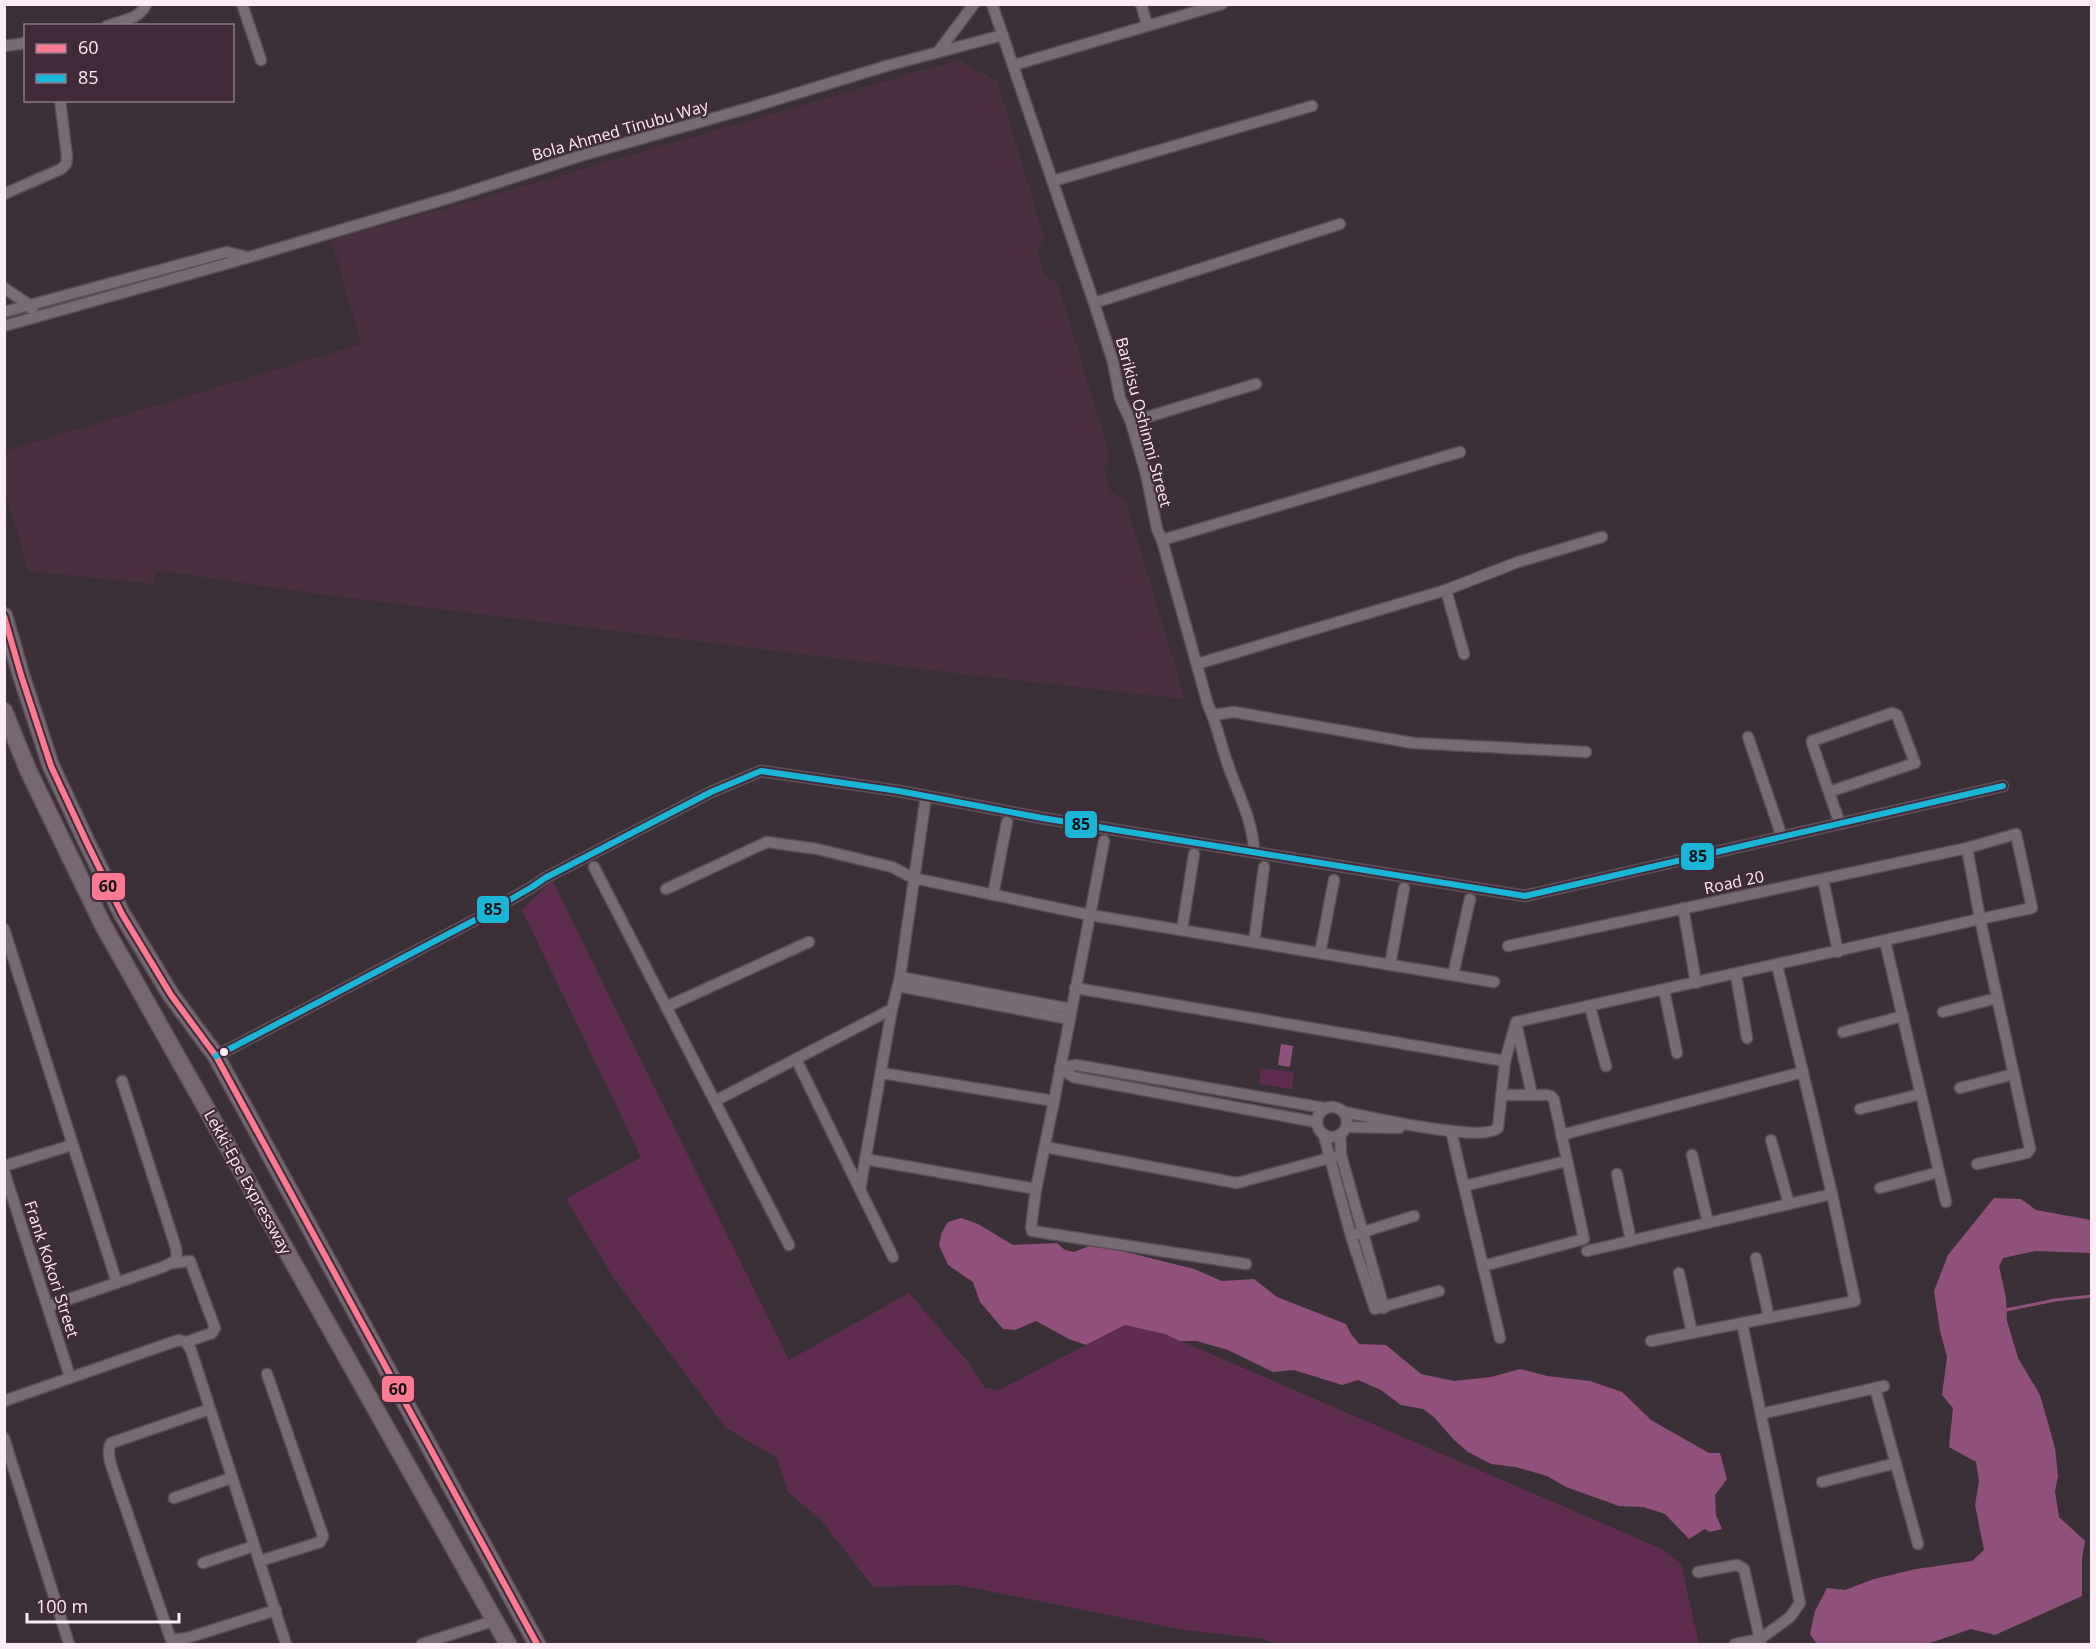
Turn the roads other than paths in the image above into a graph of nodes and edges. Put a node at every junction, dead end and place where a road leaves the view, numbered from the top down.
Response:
1 (146, 4) edge
2 (242, 4) edge
3 (974, 4) edge
4 (992, 4) edge
5 (1141, 4) edge
6 (1222, 4) edge
7 (113, 24) edge
8 (1147, 25) junction
9 (1003, 36) junction
10 (24, 43) edge
11 (4, 46) edge
12 (938, 51) junction
13 (261, 60) dead end
14 (1014, 65) junction
15 (60, 102) edge
16 (1312, 106) dead end
17 (1053, 181) junction
18 (4, 194) edge
19 (1340, 224) dead end
20 (247, 257) junction
21 (4, 288) edge
22 (1094, 303) junction
23 (31, 306) junction
24 (4, 312) edge
25 (35, 317) junction
26 (4, 326) edge
27 (1256, 384) dead end
28 (1131, 422) junction
29 (1460, 452) dead end
30 (1602, 537) dead end
31 (1162, 540) junction
32 (1446, 590) junction
33 (4, 616) edge
34 (1464, 654) dead end
35 (1197, 664) junction
36 (4, 711) edge
37 (1213, 715) junction
38 (1748, 737) dead end
39 (1586, 752) dead end
40 (2003, 786) dead end
41 (1829, 792) junction
42 (926, 796) junction
43 (1007, 822) dead end
44 (1840, 824) junction
45 (1782, 837) junction
46 (1104, 841) dead end
47 (1967, 848) junction
48 (1254, 851) junction
49 (1194, 854) dead end
50 (594, 867) dead end
51 (1264, 867) dead end
52 (913, 878) junction
53 (1823, 879) junction
54 (1334, 880) dead end
55 (1404, 888) dead end
56 (666, 889) dead end
57 (993, 895) junction
58 (1470, 899) dead end
59 (1683, 908) junction
60 (1090, 915) junction
61 (1980, 919) junction
62 (4, 929) edge
63 (1182, 930) junction
64 (1885, 941) junction
65 (809, 942) dead end
66 (1254, 942) junction
67 (1508, 946) dead end
68 (1838, 952) junction
69 (1320, 953) junction
70 (1390, 965) junction
71 (1777, 965) junction
72 (1453, 975) junction
73 (1736, 975) junction
74 (899, 982) junction
75 (1494, 982) dead end
76 (1696, 983) junction
77 (1075, 988) junction
78 (1664, 990) junction
79 (1996, 998) junction
80 (666, 1007) junction
81 (1590, 1007) junction
82 (892, 1009) junction
83 (1943, 1011) dead end
84 (1070, 1014) junction
85 (1903, 1016) junction
86 (1516, 1022) junction
87 (1843, 1032) dead end
88 (1747, 1038) dead end
89 (1677, 1053) dead end
90 (216, 1056) junction
91 (796, 1059) junction
92 (1505, 1061) junction
93 (1606, 1066) dead end
94 (1060, 1068) junction
95 (1803, 1072) junction
96 (881, 1073) junction
97 (2014, 1074) junction
98 (122, 1081) dead end
99 (1960, 1088) dead end
100 (1921, 1094) junction
101 (1501, 1095) junction
102 (1532, 1095) junction
103 (714, 1101) junction
104 (1054, 1101) junction
105 (1324, 1108) junction
106 (1860, 1109) dead end
107 (1344, 1112) junction
108 (1316, 1122) junction
109 (1427, 1128) junction
110 (1343, 1131) junction
111 (1451, 1131) junction
112 (1562, 1135) junction
113 (1324, 1136) junction
114 (1771, 1140) dead end
115 (72, 1145) junction
116 (1045, 1147) junction
117 (1692, 1155) dead end
118 (1335, 1156) junction
119 (866, 1160) junction
120 (1567, 1161) junction
121 (1977, 1164) dead end
122 (4, 1168) edge
123 (1939, 1172) junction
124 (1617, 1174) dead end
125 (1464, 1186) junction
126 (1880, 1188) dead end
127 (860, 1189) junction
128 (1036, 1189) junction
129 (1832, 1194) junction
130 (1946, 1202) dead end
131 (1789, 1204) junction
132 (1414, 1216) dead end
133 (1708, 1223) junction
134 (1357, 1234) junction
135 (1631, 1241) junction
136 (789, 1245) dead end
137 (1587, 1251) dead end
138 (893, 1257) dead end
139 (1756, 1258) dead end
140 (174, 1263) junction
141 (1246, 1264) dead end
142 (1483, 1266) junction
143 (1679, 1273) dead end
144 (117, 1283) junction
145 (1439, 1291) dead end
146 (49, 1306) junction
147 (1769, 1318) junction
148 (1742, 1323) junction
149 (1692, 1333) junction
150 (1500, 1338) dead end
151 (1651, 1341) dead end
152 (186, 1342) junction
153 (267, 1374) dead end
154 (70, 1377) junction
155 (4, 1401) edge
156 (210, 1409) junction
157 (1761, 1414) junction
158 (4, 1438) edge
159 (1896, 1463) junction
160 (231, 1478) junction
161 (1822, 1482) dead end
162 (174, 1498) dead end
163 (1918, 1544) dead end
164 (254, 1546) junction
165 (260, 1561) junction
166 (203, 1563) dead end
167 (1698, 1572) dead end
168 (276, 1610) junction
169 (496, 1620) junction
170 (1760, 1642) edge
171 (69, 1644) edge
172 (286, 1644) edge
173 (422, 1644) edge
174 (508, 1644) edge
175 (537, 1644) edge
176 (1735, 1644) edge

1 - 7 street
2 - 13 street
3 - 12 street
4 - 9 street, Barikisu Oshinmi Street
5 - 8 street
6 - 8 street
8 - 14 street
9 - 12 street, Bola Ahmed Tinubu Way
9 - 14 street, Barikisu Oshinmi Street
10 - 11 street
12 - 20 street, Bola Ahmed Tinubu Way
14 - 17 street, Barikisu Oshinmi Street
15 - 18 street
16 - 17 street
17 - 22 street, Barikisu Oshinmi Street
19 - 22 street
20 - 23 street
20 - 25 street, Bola Ahmed Tinubu Way
21 - 23 street
22 - 28 street, Barikisu Oshinmi Street
23 - 24 street
23 - 25 street
25 - 26 street, Bola Ahmed Tinubu Way
27 - 28 street
28 - 31 street, Barikisu Oshinmi Street
29 - 31 street
30 - 32 street
31 - 35 street, Barikisu Oshinmi Street
32 - 34 street
32 - 35 street
33 - 90 highway, Lekki-Epe Expressway
35 - 37 street, Barikisu Oshinmi Street
36 - 169 highway, Lekki-Epe Expressway
37 - 39 street
37 - 48 street, Barikisu Oshinmi Street
38 - 45 street
40 - 44 street
41 - 41 street
41 - 44 street
42 - 48 street
42 - 52 street
42 - 90 street
43 - 57 street
44 - 45 street
45 - 48 street
46 - 60 street
47 - 53 street, Road 20
47 - 61 street
47 - 61 street, Road 20
49 - 63 street
50 - 80 street
51 - 66 street
52 - 56 street
52 - 57 street
52 - 74 street
53 - 59 street, Road 20
53 - 68 street
54 - 69 street
55 - 70 street
57 - 60 street
58 - 72 street
59 - 67 street, Road 20
59 - 76 street
60 - 63 street
60 - 77 street
61 - 64 street
61 - 79 street
62 - 115 street
63 - 66 street
64 - 68 street
64 - 85 street
65 - 80 street
66 - 69 street
68 - 71 street
69 - 70 street
70 - 72 street
71 - 73 street
71 - 95 street
72 - 75 street
73 - 76 street
73 - 88 street
74 - 82 street
74 - 84 street
76 - 78 street
77 - 84 street
77 - 92 street
78 - 81 street
78 - 89 street
79 - 83 street
79 - 97 street
80 - 103 street
81 - 86 street
81 - 93 street
82 - 91 street
82 - 96 street
84 - 94 street
85 - 87 street
85 - 100 street
86 - 92 street
86 - 102 street
90 - 175 highway, Lekki-Epe Expressway
91 - 103 street
91 - 127 street
92 - 101 street
94 - 104 street
94 - 105 street
94 - 108 street
95 - 112 street
95 - 129 street
96 - 104 street
96 - 119 street
97 - 99 street
97 - 121 street
98 - 140 street
100 - 106 street
100 - 123 street
101 - 102 street
101 - 111 street
102 - 112 street
103 - 136 street
104 - 116 street
105 - 107 street
105 - 108 street
107 - 109 street
107 - 110 street
108 - 113 street
109 - 110 street
109 - 111 street
110 - 113 street
110 - 118 street
111 - 125 street
112 - 120 street
113 - 118 street
114 - 131 street
115 - 122 street
115 - 144 street
116 - 118 street
116 - 128 street
117 - 133 street
118 - 134 street
119 - 127 street
119 - 128 street
120 - 125 street
120 - 142 street
122 - 146 street, Frank Kokori Street
123 - 126 street
123 - 130 street
124 - 135 street
125 - 142 street
127 - 138 street
128 - 141 street
129 - 131 street
129 - 147 street
131 - 133 street
132 - 134 street
133 - 135 street
134 - 145 street
135 - 137 street
139 - 147 street
140 - 144 street
140 - 152 street
142 - 150 street
143 - 149 street
144 - 146 street
146 - 154 street, Frank Kokori Street
147 - 148 street
148 - 149 street
148 - 157 street
149 - 151 street
152 - 154 street
152 - 156 street
153 - 165 street
154 - 155 street
156 - 160 street
156 - 168 street
157 - 159 street
157 - 170 street
158 - 171 street
159 - 161 street
159 - 163 street
160 - 162 street
160 - 164 street
164 - 165 street
164 - 166 street
165 - 168 street
167 - 170 street
168 - 172 street
169 - 173 street
169 - 174 highway, Lekki-Epe Expressway
170 - 176 street

